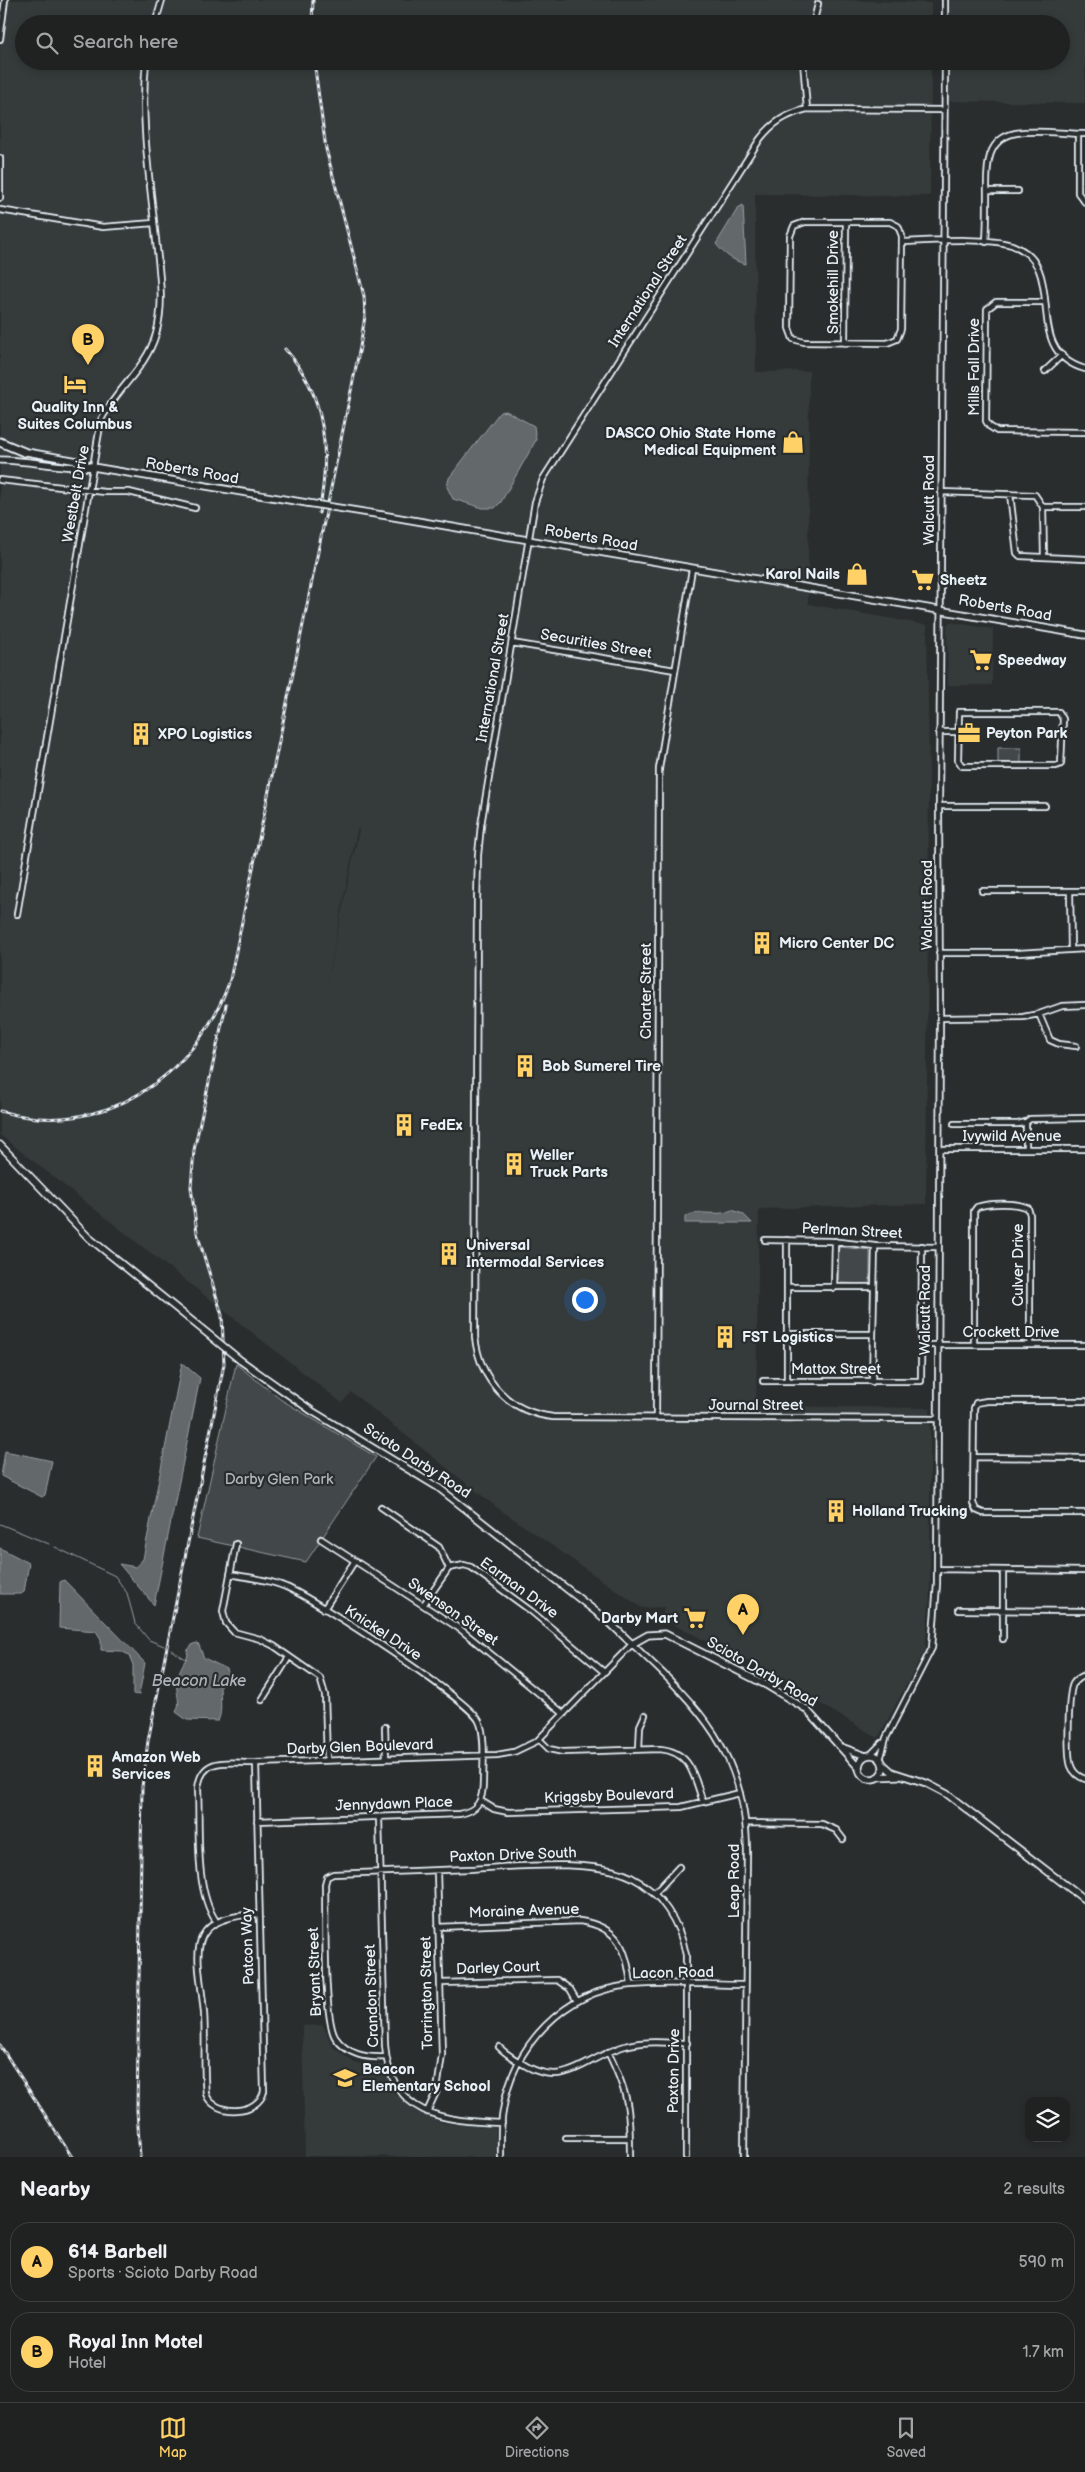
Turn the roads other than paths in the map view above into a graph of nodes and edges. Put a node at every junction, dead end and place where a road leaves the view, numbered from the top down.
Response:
1 (5, 0) edge
2 (162, 0) edge
3 (945, 0) edge
4 (818, 4) dead end
5 (158, 15) edge
6 (815, 15) edge
7 (945, 15) edge
8 (0, 39) edge
9 (146, 70) edge
10 (804, 70) edge
11 (945, 70) edge
12 (807, 109) junction
13 (944, 110) junction
14 (1078, 134) junction
15 (1085, 134) edge
16 (0, 158) edge
17 (987, 191) junction
18 (1018, 191) dead end
19 (0, 198) edge
20 (1085, 202) edge
21 (0, 210) edge
22 (846, 222) junction
23 (154, 223) junction
24 (943, 241) junction
25 (902, 242) junction
26 (986, 242) junction
27 (1045, 302) junction
28 (845, 343) junction
29 (1062, 355) junction
30 (1085, 370) edge
31 (1045, 371) dead end
32 (1085, 432) edge
33 (0, 444) edge
34 (24, 452) joint
35 (0, 460) edge
36 (93, 467) junction
37 (0, 480) edge
38 (89, 490) junction
39 (941, 492) junction
40 (1010, 494) junction
41 (1043, 506) junction
42 (1085, 507) edge
43 (195, 508) dead end
44 (529, 540) junction
45 (1044, 557) junction
46 (1085, 559) edge
47 (692, 568) junction
48 (940, 610) junction
49 (1085, 635) edge
50 (512, 643) junction
51 (675, 670) junction
52 (940, 732) junction
53 (958, 732) junction
54 (939, 806) junction
55 (1045, 806) dead end
56 (982, 891) dead end
57 (1070, 891) junction
58 (1085, 891) edge
59 (17, 914) dead end
60 (1085, 949) edge
61 (1071, 950) junction
62 (939, 953) junction
63 (1085, 1005) edge
64 (1039, 1014) junction
65 (940, 1018) junction
66 (1076, 1046) dead end
67 (1085, 1118) edge
68 (1026, 1122) junction
69 (954, 1124) dead end
70 (0, 1145) edge
71 (940, 1148) junction
72 (1026, 1149) junction
73 (1085, 1149) edge
74 (764, 1240) dead end
75 (787, 1240) junction
76 (835, 1241) junction
77 (875, 1246) junction
78 (922, 1246) junction
79 (938, 1247) junction
80 (787, 1287) junction
81 (872, 1287) junction
82 (834, 1288) junction
83 (787, 1334) junction
84 (872, 1334) junction
85 (974, 1344) junction
86 (922, 1345) junction
87 (938, 1345) junction
88 (1030, 1345) junction
89 (1085, 1345) edge
90 (787, 1381) junction
91 (763, 1382) dead end
92 (872, 1382) junction
93 (1085, 1401) edge
94 (656, 1416) junction
95 (574, 1417) joint
96 (937, 1419) junction
97 (974, 1457) junction
98 (1085, 1458) edge
99 (381, 1507) dead end
100 (1085, 1513) edge
101 (321, 1539) dead end
102 (236, 1544) dead end
103 (354, 1562) junction
104 (449, 1568) junction
105 (937, 1570) junction
106 (1003, 1570) junction
107 (1085, 1570) edge
108 (230, 1574) junction
109 (424, 1604) junction
110 (324, 1609) junction
111 (959, 1610) dead end
112 (1003, 1610) junction
113 (1085, 1610) edge
114 (1003, 1639) dead end
115 (632, 1644) junction
116 (289, 1657) junction
117 (604, 1672) junction
118 (1085, 1675) edge
119 (262, 1700) dead end
120 (564, 1714) junction
121 (645, 1714) dead end
122 (385, 1727) dead end
123 (886, 1738) junction
124 (539, 1739) junction
125 (840, 1746) junction
126 (640, 1749) junction
127 (482, 1755) junction
128 (868, 1756) junction
129 (386, 1758) junction
130 (327, 1760) junction
131 (881, 1761) junction
132 (256, 1764) junction
133 (859, 1768) junction
134 (902, 1776) junction
135 (877, 1778) junction
136 (1085, 1778) edge
137 (740, 1793) junction
138 (481, 1801) junction
139 (703, 1802) junction
140 (379, 1817) junction
141 (257, 1821) junction
142 (746, 1823) junction
143 (843, 1839) dead end
144 (679, 1866) dead end
145 (437, 1871) junction
146 (381, 1873) junction
147 (327, 1877) joint
148 (654, 1894) junction
149 (1085, 1900) edge
150 (259, 1914) junction
151 (216, 1922) junction
152 (438, 1927) junction
153 (440, 1983) junction
154 (688, 1984) junction
155 (630, 1985) junction
156 (745, 1985) junction
157 (577, 2001) junction
158 (687, 2043) junction
159 (500, 2047) dead end
160 (608, 2052) junction
161 (386, 2057) junction
162 (518, 2061) junction
163 (427, 2112) junction
164 (502, 2124) junction
165 (566, 2138) dead end
166 (630, 2138) junction
167 (501, 2157) edge
168 (630, 2157) edge
169 (686, 2157) edge
170 (744, 2157) edge

1 - 8 street
2 - 5 street
3 - 7 street
4 - 6 street
9 - 23 street, Westbelt Drive
10 - 12 street
11 - 13 street, Walcutt Road
12 - 13 street, International Street
12 - 44 street, International Street
13 - 24 street, Walcutt Road
14 - 15 street
14 - 17 street
14 - 20 street
16 - 19 street
17 - 18 street
17 - 26 street
21 - 23 street
22 - 25 street
22 - 28 street, Smokehill Drive
22 - 28 street
23 - 36 street, Westbelt Drive
24 - 25 street
24 - 26 street
24 - 39 street, Walcutt Road
25 - 28 street
26 - 27 street
27 - 29 street
27 - 32 street, Mills Fall Drive
29 - 30 street
29 - 31 street
33 - 34 highway
34 - 36 main road, Roberts Road
35 - 36 main road, Roberts Road
36 - 38 street, Westbelt Drive
36 - 44 main road, Roberts Road, bridge
37 - 38 street
38 - 43 street
38 - 59 street, Westbelt Drive
39 - 40 street
39 - 48 street, Walcutt Road
40 - 41 street
40 - 45 street
41 - 42 street
41 - 45 street
44 - 47 main road, Roberts Road
44 - 50 street, International Street
45 - 46 street
47 - 48 main road, Roberts Road
47 - 51 street, Charter Street
48 - 49 main road, Roberts Road
48 - 52 street, Walcutt Road
50 - 51 street, Securities Street
50 - 95 street, International Street
51 - 94 street, Charter Street
52 - 53 street
52 - 54 street, Walcutt Road
53 - 53 street
54 - 55 street
54 - 62 street, Walcutt Road
56 - 57 street
57 - 58 street
57 - 61 street
60 - 61 street
61 - 62 street
62 - 65 street, Walcutt Road
63 - 64 street
64 - 65 street
64 - 66 street
65 - 71 street, Walcutt Road
67 - 68 street
68 - 69 street
68 - 72 street
70 - 115 main road, Scioto Darby Road, bridge
71 - 72 street, Ivywild Avenue
71 - 79 street, Walcutt Road
72 - 73 street, Ivywild Avenue
74 - 75 street, Perlman Street
75 - 76 street, Perlman Street
75 - 80 street
76 - 77 street, Perlman Street
76 - 82 street
77 - 78 street, Perlman Street
77 - 81 street
78 - 79 street, Perlman Street
78 - 86 street
79 - 87 street, Walcutt Road
80 - 82 street
80 - 83 street
81 - 82 street
81 - 84 street
83 - 84 street
83 - 90 street
84 - 92 street
85 - 87 street, Crockett Drive
85 - 88 street, Crockett Drive
85 - 88 street, Culver Drive
86 - 87 street, Crockett Drive
86 - 92 street, Mattox Street
87 - 96 street, Walcutt Road
88 - 89 street, Crockett Drive
90 - 91 street, Mattox Street
90 - 92 street, Mattox Street
93 - 97 street
94 - 95 street, Journal Street
94 - 96 street, Journal Street
96 - 105 street, Walcutt Road
97 - 98 street
97 - 100 street
99 - 104 street
101 - 103 street, Swenson Street
102 - 108 street
103 - 109 street, Swenson Street
103 - 110 street
104 - 109 street
104 - 117 street, Earman Drive
105 - 106 street
105 - 123 street, Walcutt Road
106 - 107 street
106 - 112 street
108 - 110 street, Knickel Drive
108 - 116 street
109 - 120 street, Swenson Street
110 - 127 street, Knickel Drive
111 - 112 street
112 - 113 street
112 - 114 street
115 - 117 street, Darby Glen Boulevard
115 - 125 main road, Scioto Darby Road
115 - 137 street, Leap Road
116 - 119 street
116 - 130 street
117 - 120 street, Darby Glen Boulevard
118 - 136 street
120 - 124 street, Darby Glen Boulevard
121 - 126 street
122 - 129 street
123 - 128 street, Walcutt Road
123 - 131 street, Walcutt Road
124 - 126 street
124 - 127 street, Darby Glen Boulevard
125 - 128 main road, Scioto Darby Road
125 - 133 main road, Scioto Darby Road
126 - 139 street
127 - 129 street, Darby Glen Boulevard
127 - 138 street
128 - 131 main road
128 - 133 main road
129 - 130 street, Darby Glen Boulevard
130 - 132 street, Darby Glen Boulevard
131 - 134 main road
131 - 135 main road
132 - 141 street, Patcon Way
132 - 151 street, Darby Glen Boulevard
133 - 135 main road
134 - 135 main road
134 - 149 main road
137 - 139 street, Kriggsby Boulevard
137 - 142 street, Leap Road
138 - 139 street, Kriggsby Boulevard
138 - 140 street, Jennydawn Place
140 - 141 street, Jennydawn Place
140 - 146 street, Crandon Street
141 - 150 street, Patcon Way
142 - 143 street
142 - 156 street, Leap Road
144 - 148 street
145 - 146 street, Paxton Drive South
145 - 148 street, Paxton Drive South
145 - 152 street, Torrington Street
146 - 147 street, Paxton Drive South
146 - 161 street, Crandon Street
147 - 161 street, Bryant Street
148 - 154 street, Paxton Drive South
150 - 151 street
150 - 151 street, Patcon Way
152 - 153 street, Torrington Street
152 - 155 street, Moraine Avenue
153 - 157 street, Darley Court
153 - 163 street, Torrington Street
154 - 155 street, Lacon Road
154 - 156 street, Lacon Road
154 - 158 street, Paxton Drive
155 - 157 street, Lacon Road
156 - 170 street, Leap Road
157 - 162 street, Lacon Road
158 - 160 street
158 - 169 street, Paxton Drive
159 - 162 street
160 - 162 street
160 - 166 street
161 - 163 street, Crandon Street
162 - 164 street, Lacon Road
163 - 164 street, Crandon Street
164 - 167 street, Lacon Road
165 - 166 street
166 - 168 street

